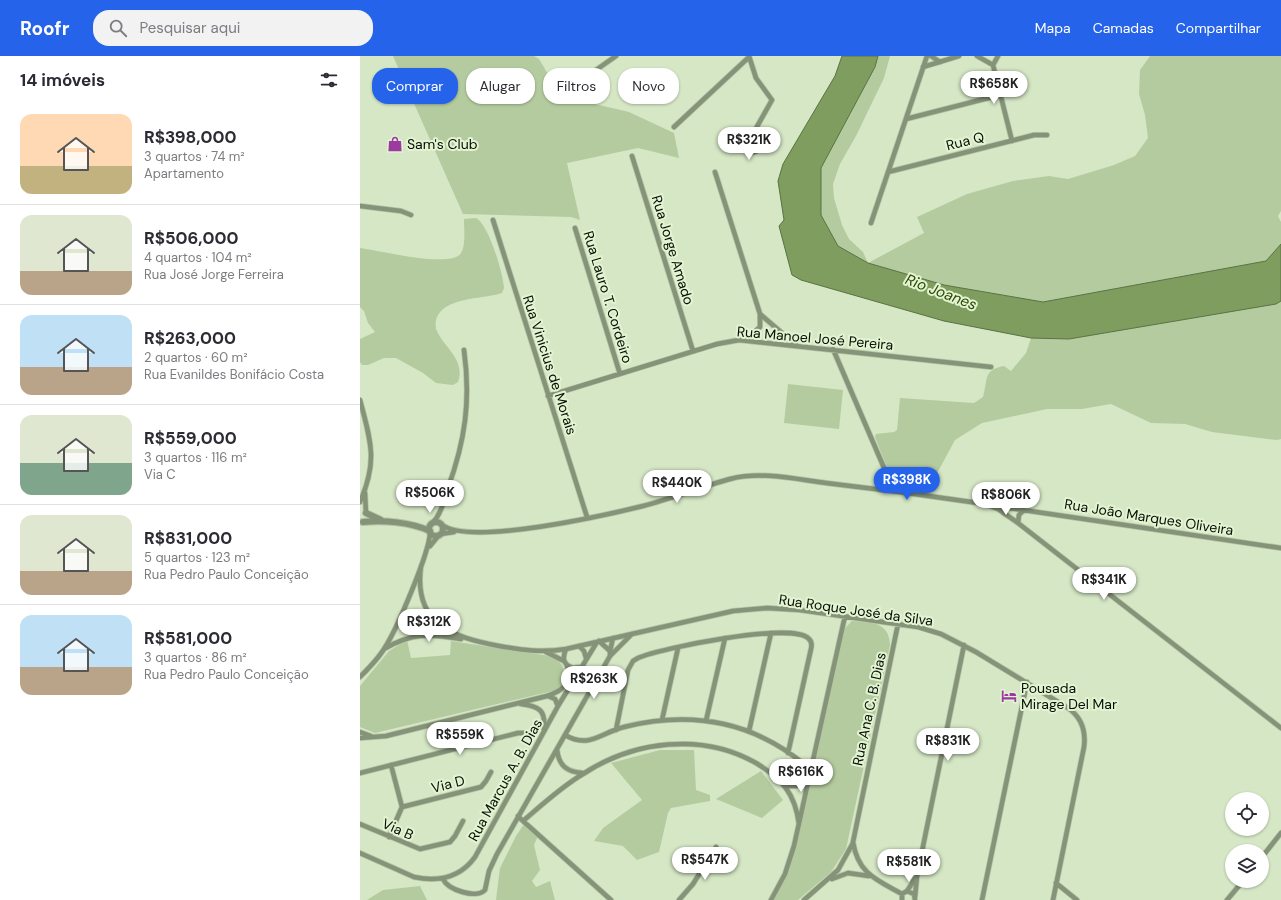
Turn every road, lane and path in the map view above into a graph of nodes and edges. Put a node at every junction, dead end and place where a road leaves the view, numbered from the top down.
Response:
1 (616, 56) edge
2 (749, 56) edge
3 (927, 56) edge
4 (931, 56) edge
5 (959, 56) edge
6 (978, 56) edge
7 (998, 56) edge
8 (952, 57) edge
9 (940, 62) junction
10 (993, 65) junction
11 (923, 67) junction
12 (600, 68) edge
13 (1000, 95) junction
14 (906, 119) junction
15 (674, 127) dead end
16 (756, 130) dead end
17 (1047, 135) dead end
18 (1012, 140) junction
19 (632, 156) dead end
20 (716, 172) dead end
21 (888, 172) junction
22 (360, 206) edge
23 (411, 215) dead end
24 (493, 220) dead end
25 (871, 223) dead end
26 (575, 228) dead end
27 (760, 314) junction
28 (739, 340) junction
29 (797, 346) junction
30 (833, 349) junction
31 (464, 350) dead end
32 (693, 351) junction
33 (991, 367) dead end
34 (620, 374) junction
35 (548, 396) junction
36 (360, 400) edge
37 (365, 490) junction
38 (896, 491) junction
39 (360, 502) edge
40 (991, 506) junction
41 (442, 507) junction
42 (1024, 510) junction
43 (364, 512) edge
44 (587, 517) junction
45 (387, 522) junction
46 (361, 523) edge
47 (1018, 523) junction
48 (442, 525) junction
49 (431, 528) junction
50 (459, 532) junction
51 (439, 534) junction
52 (1281, 548) edge
53 (428, 549) junction
54 (421, 566) junction
55 (845, 616) junction
56 (898, 624) junction
57 (634, 633) junction
58 (771, 633) junction
59 (615, 637) junction
60 (725, 638) junction
61 (598, 641) junction
62 (474, 642) junction
63 (964, 645) junction
64 (579, 646) junction
65 (616, 648) junction
66 (678, 648) junction
67 (384, 649) junction
68 (566, 649) junction
69 (546, 652) junction
70 (610, 654) junction
71 (586, 658) junction
72 (564, 661) junction
73 (567, 666) junction
74 (581, 667) junction
75 (360, 677) edge
76 (1027, 682) junction
77 (546, 697) junction
78 (516, 704) junction
79 (558, 706) junction
80 (540, 709) junction
81 (544, 714) junction
82 (554, 714) junction
83 (662, 720) junction
84 (706, 721) junction
85 (1281, 728) edge
86 (616, 730) junction
87 (748, 731) junction
88 (360, 732) edge
89 (544, 732) junction
90 (528, 733) dead end
91 (565, 735) junction
92 (360, 738) edge
93 (377, 738) junction
94 (556, 750) junction
95 (788, 753) junction
96 (391, 765) junction
97 (811, 770) junction
98 (491, 772) dead end
99 (360, 773) edge
100 (583, 773) junction
101 (809, 777) junction
102 (785, 786) junction
103 (402, 807) junction
104 (518, 816) junction
105 (463, 821) dead end
106 (523, 821) junction
107 (360, 824) edge
108 (799, 824) junction
109 (1281, 832) edge
110 (389, 837) junction
111 (853, 842) junction
112 (716, 847) dead end
113 (1269, 847) edge
114 (360, 853) edge
115 (871, 876) junction
116 (917, 876) junction
117 (443, 879) junction
118 (826, 881) junction
119 (1056, 883) junction
120 (1237, 888) edge
121 (905, 893) junction
122 (915, 899) edge
123 (610, 900) edge
124 (679, 900) edge
125 (771, 900) edge
126 (804, 900) edge
127 (902, 900) edge
128 (982, 900) edge
129 (1053, 900) edge
130 (1077, 900) edge
131 (1227, 900) edge

1 - 12 street
2 - 15 street
2 - 16 street
3 - 11 street
4 - 9 street
5 - 8 street
6 - 10 street
7 - 10 street
8 - 9 street
9 - 11 street
10 - 13 street
11 - 14 street
13 - 14 street
13 - 18 street
14 - 21 street
17 - 18 street, Rua Q
18 - 21 street, Rua Q
19 - 32 street, Rua Jorge Amado
20 - 27 street
21 - 25 street
22 - 23 street
24 - 35 street, Rua Vinicius de Morais
26 - 34 street, Rua Lauro T. Cordeiro
27 - 28 street
27 - 29 street
28 - 29 street, Rua Manoel José Pereira
28 - 32 street, Rua Manoel José Pereira
29 - 30 street, Rua Manoel José Pereira
30 - 33 street, Rua Manoel José Pereira
30 - 38 street
31 - 41 street
32 - 34 street, Rua Manoel José Pereira
34 - 35 street, Rua Manoel José Pereira
35 - 44 street, Rua Vinicius de Morais
36 - 37 street
37 - 39 street
37 - 43 street
38 - 40 street, Rua João Marques Oliveira
38 - 44 street, Rua João Marques Oliveira
40 - 42 street, Rua João Marques Oliveira
40 - 47 street
41 - 48 street
41 - 49 street
42 - 47 street
42 - 52 street, Rua João Marques Oliveira
43 - 45 street
43 - 46 street
44 - 50 street, Rua João Marques Oliveira
45 - 46 street
45 - 49 street
47 - 85 street
48 - 49 street
48 - 50 street
48 - 51 street
49 - 51 street
49 - 53 street
50 - 51 street
51 - 53 street
53 - 54 street
54 - 62 street, Rua Roque José da Silva
54 - 67 street
55 - 56 street, Rua Roque José da Silva
55 - 57 street, Rua Roque José da Silva
55 - 97 street
56 - 63 street, Rua Roque José da Silva
56 - 111 street, Rua Ana C. B. Dias
57 - 59 street, Rua Roque José da Silva
57 - 65 street
58 - 60 street
58 - 87 street
58 - 95 street
59 - 61 street, Rua Roque José da Silva
59 - 65 street
59 - 70 street
60 - 66 street
60 - 84 street
61 - 64 street, Rua Roque José da Silva
61 - 70 street
61 - 71 street, Rua Marcus A. B. Dias
62 - 67 street, Rua Roque José da Silva
62 - 69 street, Rua Roque José da Silva
63 - 76 street, Rua Roque José da Silva
63 - 116 street
64 - 68 street, Rua Roque José da Silva
64 - 71 street
65 - 70 street
66 - 83 street
66 - 86 street
67 - 75 street
68 - 69 street, Rua Roque José da Silva
68 - 72 street
69 - 72 street
70 - 91 street
71 - 74 street, Rua Marcus A. B. Dias
72 - 73 street
73 - 74 street
73 - 77 street
74 - 79 street, Rua Marcus A. B. Dias
76 - 119 street, Rua Roque José da Silva
76 - 128 street
77 - 78 street
77 - 79 street
77 - 80 street
78 - 80 street
78 - 93 street
79 - 82 street, Rua Marcus A. B. Dias
80 - 81 street
81 - 82 street
81 - 89 street
82 - 89 street, Rua Marcus A. B. Dias
83 - 84 street
83 - 86 street
84 - 87 street
86 - 91 street
87 - 95 street
88 - 93 street
89 - 117 street, Rua Marcus A. B. Dias
90 - 96 street
91 - 94 street
92 - 93 street
94 - 100 street
94 - 104 street
95 - 97 street
96 - 99 street
96 - 103 street
97 - 101 street
98 - 103 street, Via D
100 - 102 street
100 - 106 street
101 - 102 street
101 - 108 street
102 - 108 street
103 - 110 street
104 - 106 street
104 - 117 street
105 - 110 street, Via B
106 - 123 street
107 - 110 street, Via B
108 - 125 street
109 - 113 street
111 - 115 street
111 - 118 street
112 - 124 street
114 - 117 street
115 - 118 street
115 - 121 street
116 - 121 street
116 - 122 street
118 - 126 street
119 - 129 street, Rua Roque José da Silva
119 - 130 street
120 - 131 street
121 - 122 street
121 - 127 street

